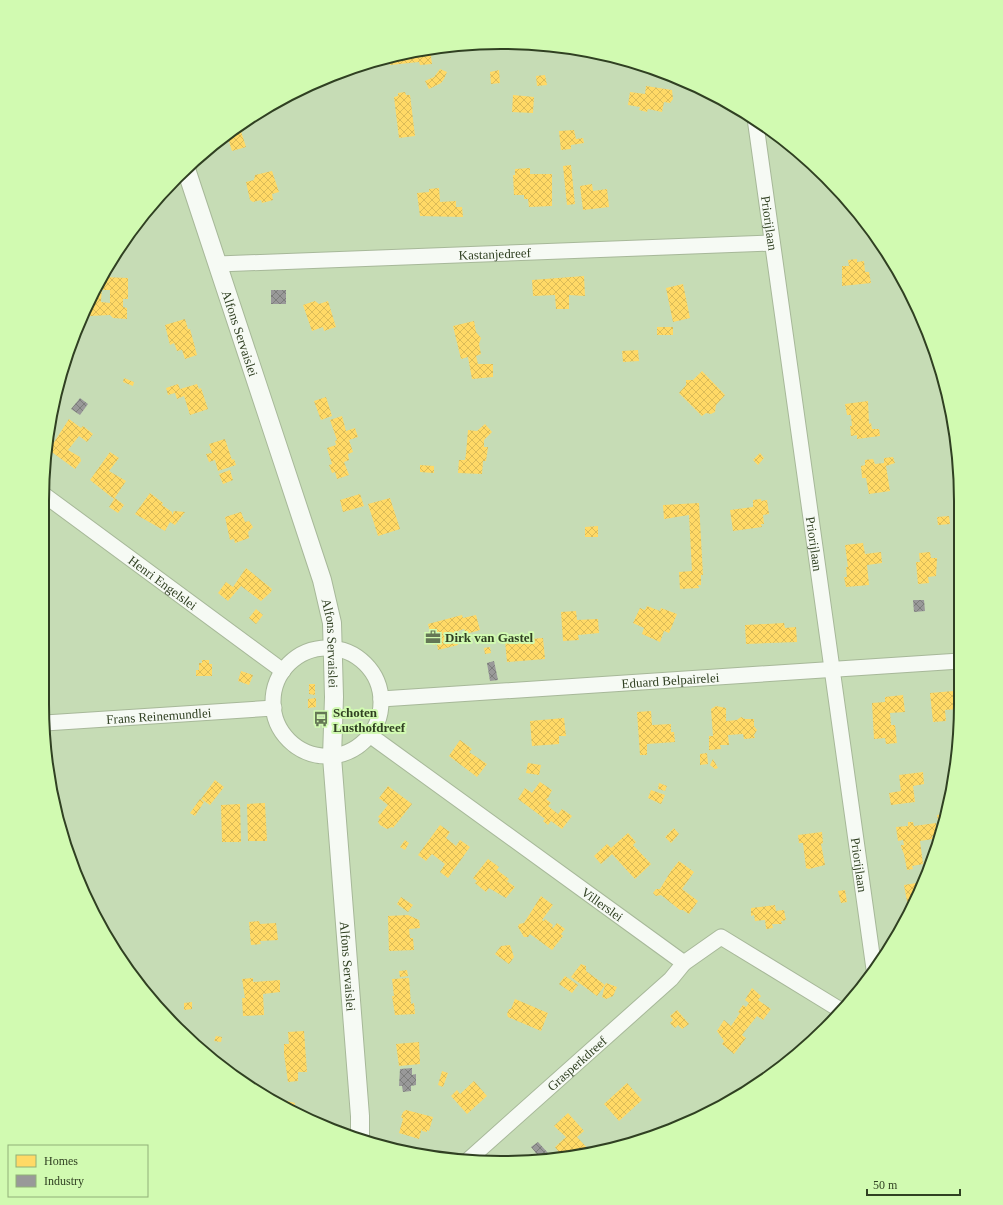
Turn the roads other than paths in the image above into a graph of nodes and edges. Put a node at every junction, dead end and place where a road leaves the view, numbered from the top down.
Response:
1 (756, 127) edge
2 (188, 176) edge
3 (772, 243) junction
4 (218, 264) junction
5 (49, 499) edge
6 (333, 649) junction
7 (954, 661) edge
8 (831, 669) junction
9 (283, 671) junction
10 (381, 699) junction
11 (274, 708) junction
12 (50, 722) edge
13 (371, 736) junction
14 (332, 756) junction
15 (873, 962) edge
16 (684, 963) junction
17 (836, 1008) edge
18 (360, 1133) edge
19 (474, 1155) edge

1 - 3 street, Priorijlaan
2 - 4 street, Alfons Servaislei
3 - 4 street, Kastanjedreef
3 - 8 street, Priorijlaan
4 - 6 street, Alfons Servaislei
5 - 9 street, Henri Engelslei
6 - 9 street
6 - 10 street
6 - 14 street, Alfons Servaislei
7 - 8 street, Eduard Belpairelei
8 - 10 street, Eduard Belpairelei
8 - 15 street, Priorijlaan
9 - 11 street
10 - 13 street
11 - 12 street, Frans Reinemundlei
11 - 14 street
13 - 14 street
13 - 16 street, Villerslei
14 - 18 street, Alfons Servaislei
16 - 17 street
16 - 19 street, Grasperkdreef

